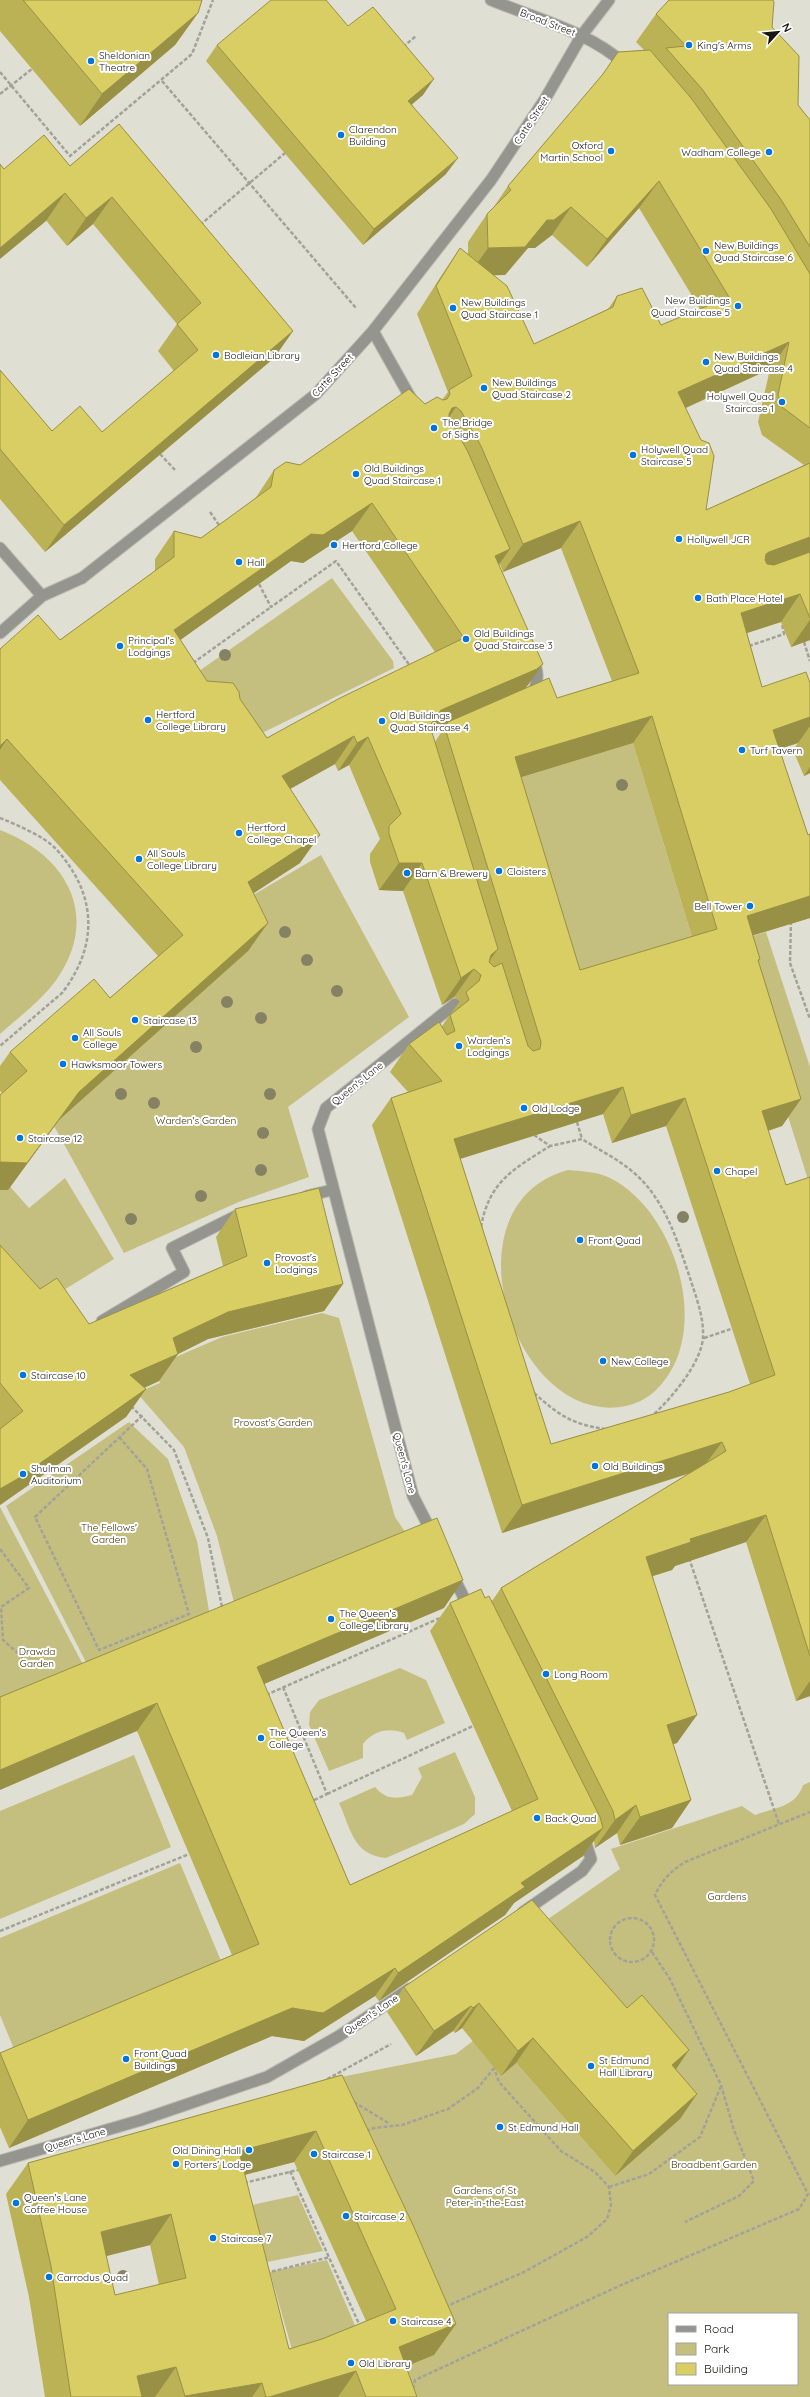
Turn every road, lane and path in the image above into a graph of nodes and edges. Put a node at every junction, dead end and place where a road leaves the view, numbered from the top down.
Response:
1 (213, 0) edge
2 (491, 0) edge
3 (609, 0) edge
4 (582, 35) junction
5 (416, 36) dead end
6 (401, 49) edge
7 (32, 69) dead end
8 (0, 72) edge
9 (635, 73) edge
10 (162, 81) junction
11 (11, 86) junction
12 (0, 94) edge
13 (285, 153) dead end
14 (249, 184) junction
15 (196, 229) edge
16 (350, 301) dead end
17 (373, 331) junction
18 (420, 415) edge
19 (0, 548) edge
20 (259, 584) edge
21 (42, 596) junction
22 (271, 607) junction
23 (782, 624) edge
24 (0, 633) edge
25 (804, 642) dead end
26 (748, 646) edge
27 (529, 649) edge
28 (810, 661) edge
29 (192, 664) edge
30 (414, 672) edge
31 (521, 703) edge
32 (0, 818) edge
33 (790, 914) edge
34 (455, 1004) dead end
35 (810, 1019) edge
36 (0, 1046) edge
37 (577, 1122) edge
38 (534, 1135) edge
39 (582, 1140) junction
40 (550, 1146) junction
41 (332, 1190) junction
42 (295, 1199) edge
43 (251, 1211) edge
44 (482, 1233) edge
45 (92, 1326) edge
46 (731, 1329) dead end
47 (704, 1338) junction
48 (530, 1386) edge
49 (126, 1408) edge
50 (142, 1415) junction
51 (649, 1419) edge
52 (609, 1429) edge
53 (120, 1437) junction
54 (437, 1544) edge
55 (0, 1549) edge
56 (688, 1555) edge
57 (448, 1565) edge
58 (223, 1610) edge
59 (444, 1616) edge
60 (476, 1620) edge
61 (28, 1662) dead end
62 (283, 1687) junction
63 (263, 1696) edge
64 (473, 1726) dead end
65 (327, 1794) junction
66 (308, 1803) edge
67 (810, 1812) edge
68 (577, 1821) edge
69 (779, 1824) junction
70 (189, 1854) dead end
71 (510, 1920) edge
72 (0, 1931) edge
73 (652, 1952) junction
74 (418, 1983) edge
75 (391, 2044) dead end
76 (721, 2085) junction
77 (323, 2086) edge
78 (353, 2101) edge
79 (391, 2125) junction
80 (363, 2133) edge
81 (0, 2161) edge
82 (298, 2170) edge
83 (290, 2171) junction
84 (240, 2184) edge
85 (609, 2187) junction
86 (685, 2222) dead end
87 (330, 2257) junction
88 (259, 2274) edge
89 (442, 2308) edge
90 (363, 2333) edge
91 (413, 2391) edge

1 - 10 path
2 - 4 street, Broad Street
3 - 4 street, Catte Street
4 - 9 street, Broad Street
4 - 17 street, Catte Street
5 - 6 path
7 - 11 path
8 - 11 path
10 - 11 path
10 - 14 path
11 - 12 path
13 - 14 path
14 - 15 path
14 - 16 path
17 - 18 street
17 - 21 street, Catte Street
19 - 21 street
20 - 22 path
21 - 24 street, Catte Street
22 - 29 path
22 - 30 path
23 - 26 path
25 - 28 path
27 - 31 street
32 - 36 path
33 - 35 path
34 - 41 street, Queen's Lane
37 - 39 path
38 - 40 path
39 - 40 path
39 - 47 path
40 - 44 path
41 - 42 street
41 - 54 street, Queen's Lane
43 - 45 street
46 - 47 path
47 - 51 path
48 - 52 path
49 - 50 path
50 - 53 path
50 - 58 path
53 - 53 path
55 - 61 path
56 - 69 path
57 - 60 street
59 - 62 path
62 - 63 path
62 - 65 path
64 - 65 path
65 - 66 path
67 - 69 path
68 - 71 street
69 - 91 path
70 - 72 path
73 - 73 path
73 - 76 path
74 - 81 street, Queen's Lane
75 - 77 path
76 - 85 path
76 - 86 path
78 - 79 path
79 - 80 path
79 - 85 path
82 - 83 path
83 - 84 path
83 - 87 path
85 - 89 path
87 - 88 path
87 - 90 path

